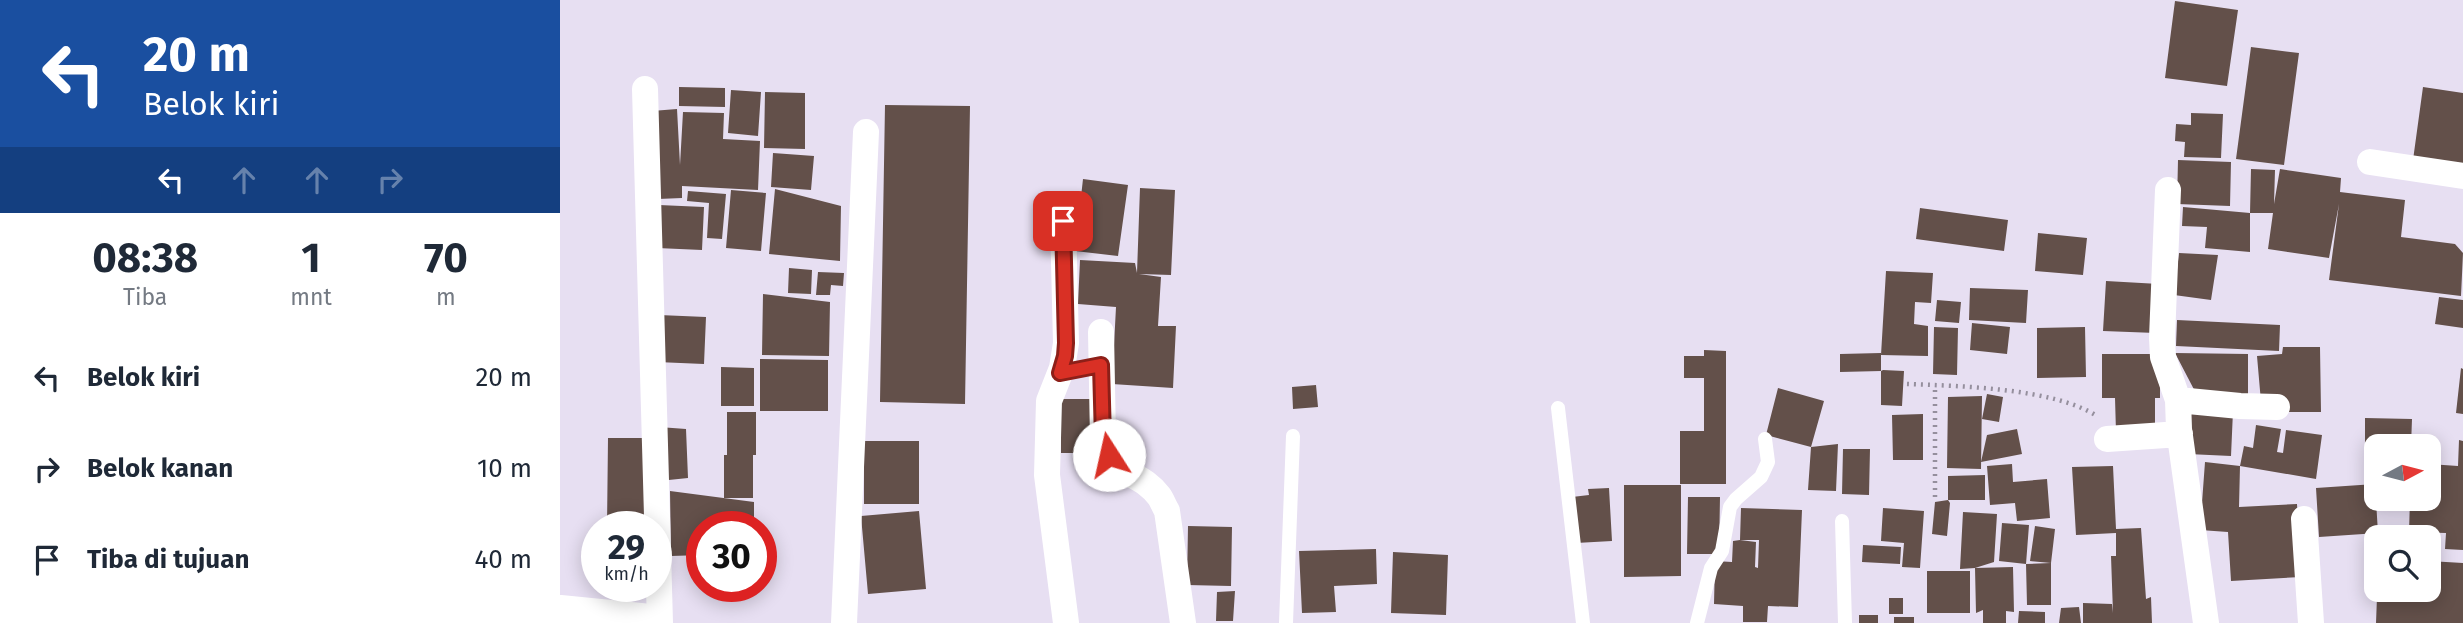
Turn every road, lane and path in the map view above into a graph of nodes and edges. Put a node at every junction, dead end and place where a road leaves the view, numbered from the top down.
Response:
1 (645, 89) dead end
2 (866, 132) dead end
3 (2370, 162) dead end
4 (2463, 176) edge
5 (2168, 190) dead end
6 (1063, 221) dead end
7 (1101, 332) dead end
8 (1101, 365) junction
9 (1060, 373) junction
10 (1907, 384) dead end
11 (1935, 386) junction
12 (2178, 400) junction
13 (2277, 407) dead end
14 (1558, 408) dead end
15 (2180, 434) junction
16 (1293, 436) dead end
17 (1765, 439) dead end
18 (2107, 439) joint
19 (1935, 496) dead end
20 (2304, 519) dead end
21 (1842, 521) dead end
22 (560, 614) edge
23 (646, 623) edge
24 (844, 623) edge
25 (1066, 623) edge
26 (1183, 623) edge
27 (1286, 623) edge
28 (1583, 623) edge
29 (1698, 623) edge
30 (1845, 623) edge
31 (2206, 623) edge
32 (2311, 623) edge

1 - 23 street
2 - 24 street
3 - 4 street
5 - 12 street
6 - 9 street
7 - 8 street
8 - 9 street
8 - 26 street
9 - 25 street
10 - 11 path
11 - 18 path
11 - 19 path
12 - 13 street
12 - 15 street
14 - 28 lane
15 - 18 street
15 - 31 street
16 - 27 lane
17 - 29 lane
20 - 32 street
21 - 30 lane
22 - 23 main road

